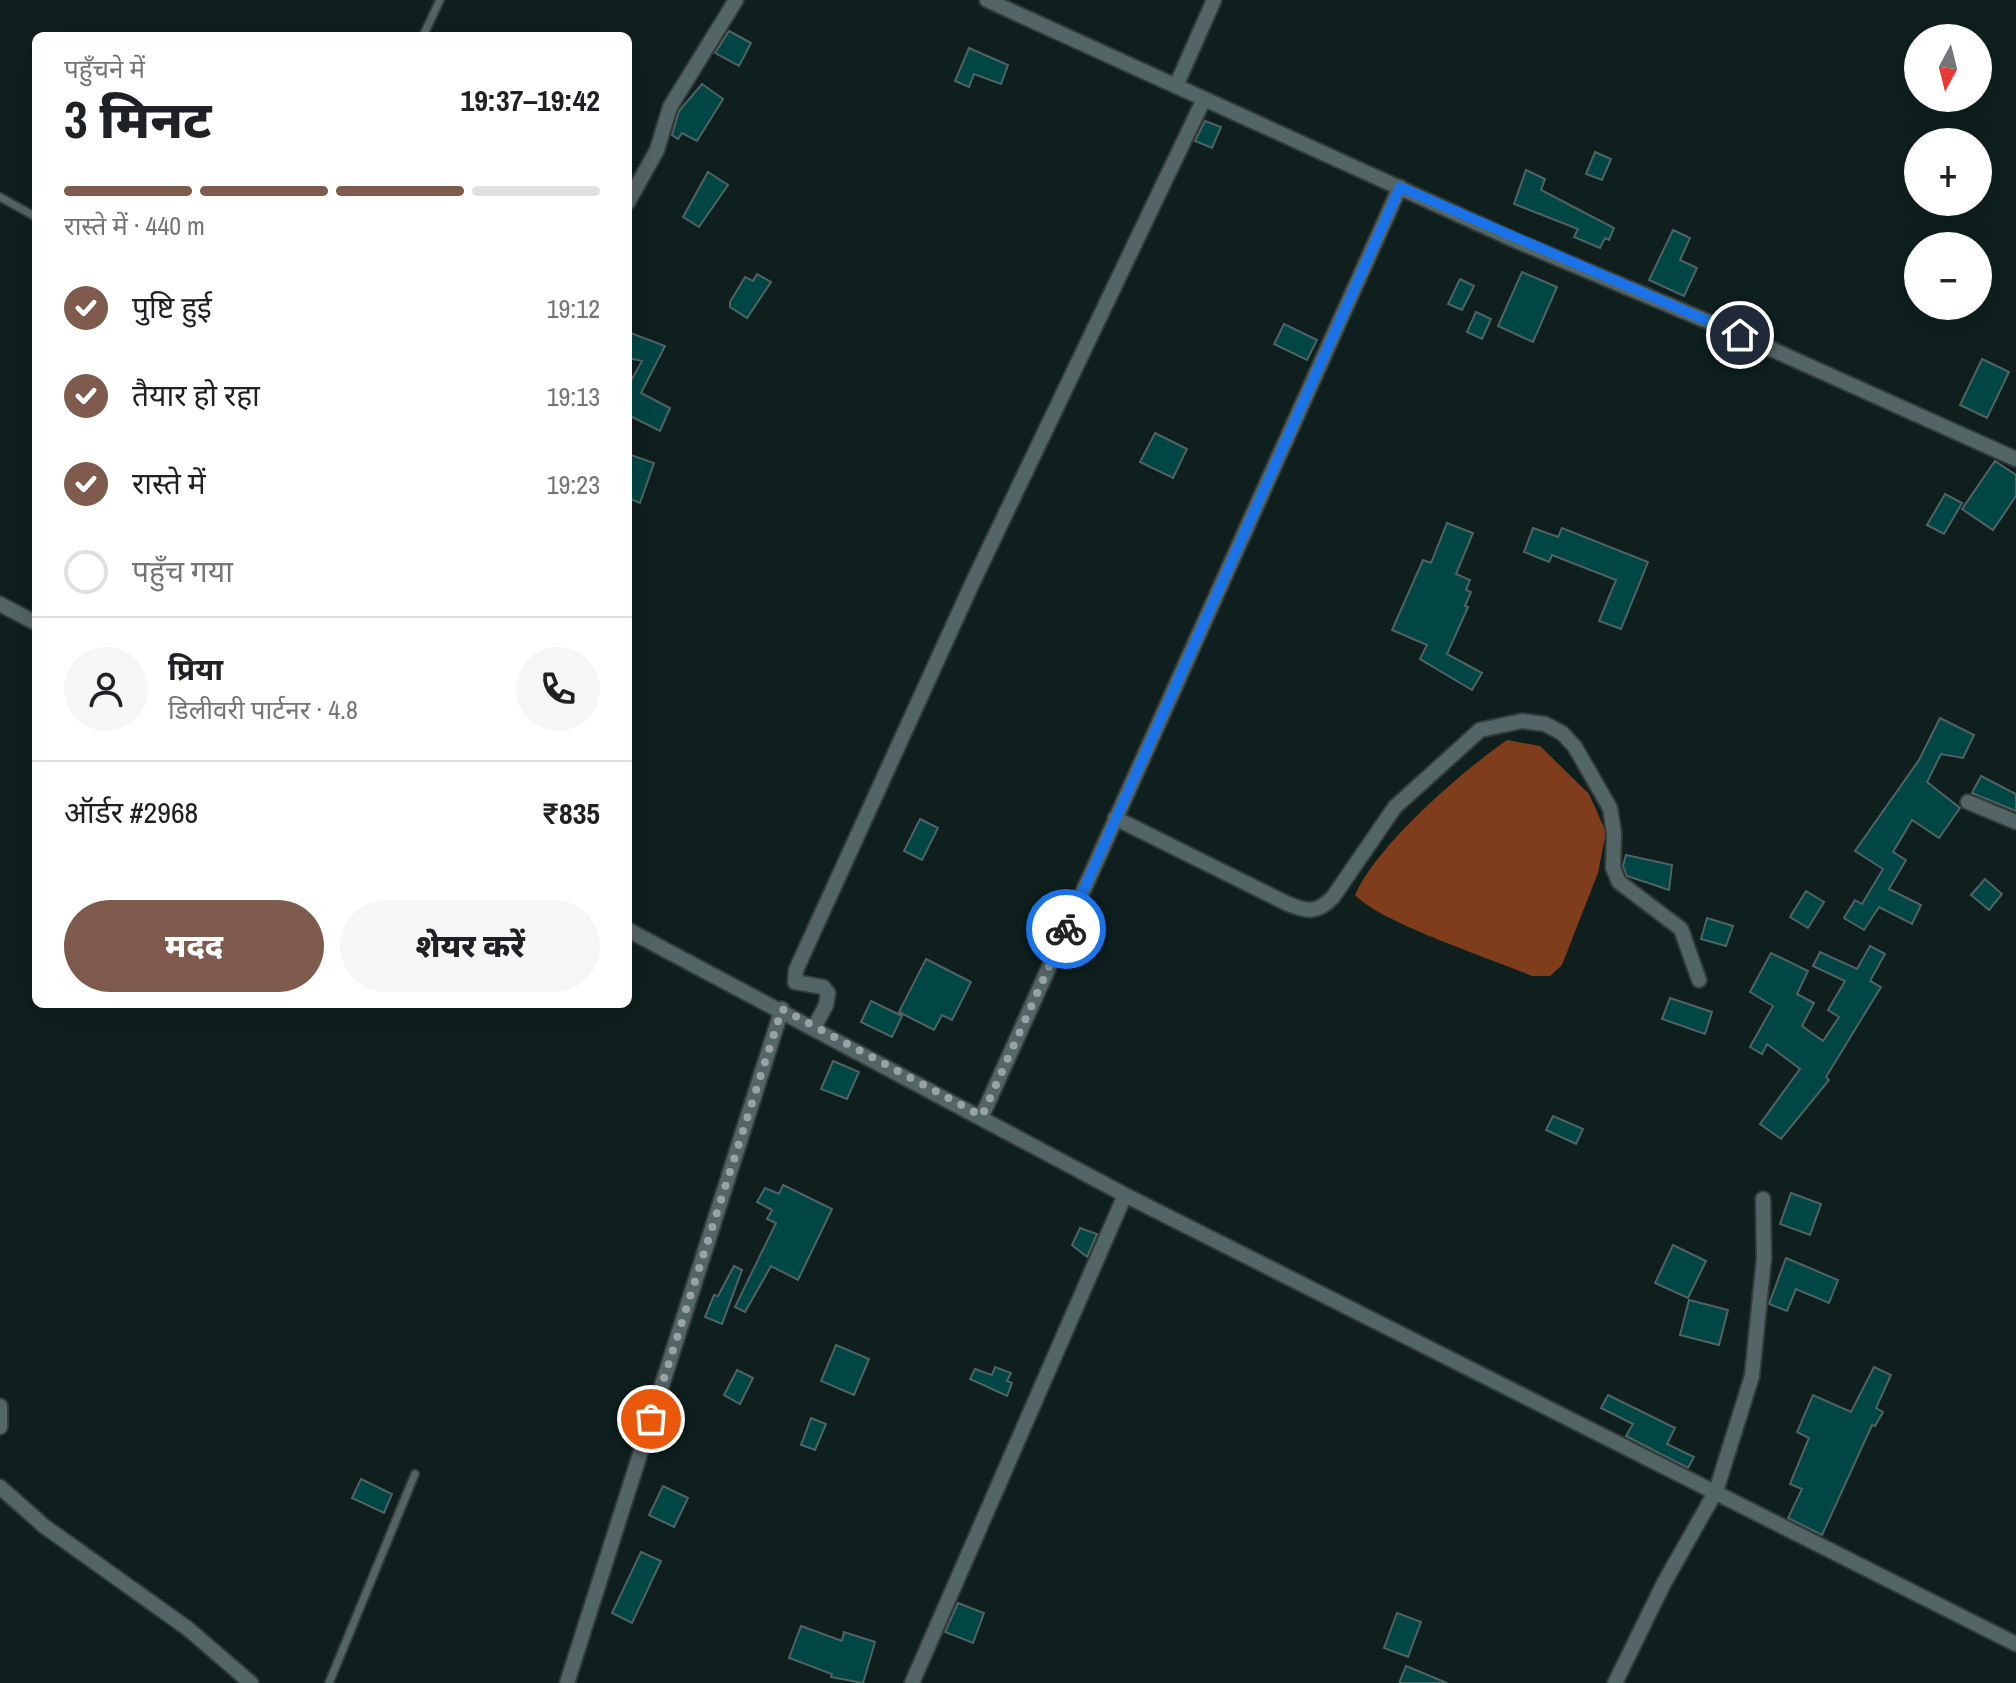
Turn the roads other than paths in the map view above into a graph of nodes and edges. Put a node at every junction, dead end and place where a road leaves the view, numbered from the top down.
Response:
1 (440, 0) edge
2 (736, 0) edge
3 (987, 0) edge
4 (1214, 0) edge
5 (425, 32) edge
6 (1176, 86) junction
7 (1204, 99) junction
8 (1400, 187) junction
9 (632, 195) edge
10 (0, 197) edge
11 (32, 215) edge
12 (2016, 459) edge
13 (0, 604) edge
14 (32, 621) edge
15 (1968, 802) dead end
16 (1115, 818) junction
17 (2016, 822) edge
18 (632, 932) edge
19 (1699, 980) dead end
20 (782, 1009) junction
21 (815, 1026) junction
22 (982, 1116) junction
23 (1125, 1195) junction
24 (1763, 1199) dead end
25 (0, 1406) edge
26 (0, 1427) edge
27 (415, 1474) dead end
28 (0, 1487) edge
29 (1716, 1491) junction
30 (2016, 1644) edge
31 (251, 1683) edge
32 (329, 1683) edge
33 (567, 1683) edge
34 (912, 1683) edge
35 (1615, 1683) edge

1 - 5 lane
2 - 9 street
3 - 6 street
4 - 6 street
6 - 7 street
7 - 8 street
7 - 21 street
8 - 12 street
8 - 16 street
10 - 11 lane
13 - 14 street
15 - 17 street
16 - 19 street
16 - 22 street
18 - 20 street
20 - 21 street
20 - 33 street
21 - 22 street
22 - 23 street
23 - 29 street
23 - 34 street
24 - 29 street
25 - 26 street
27 - 32 lane
28 - 31 street
29 - 30 street
29 - 35 street

